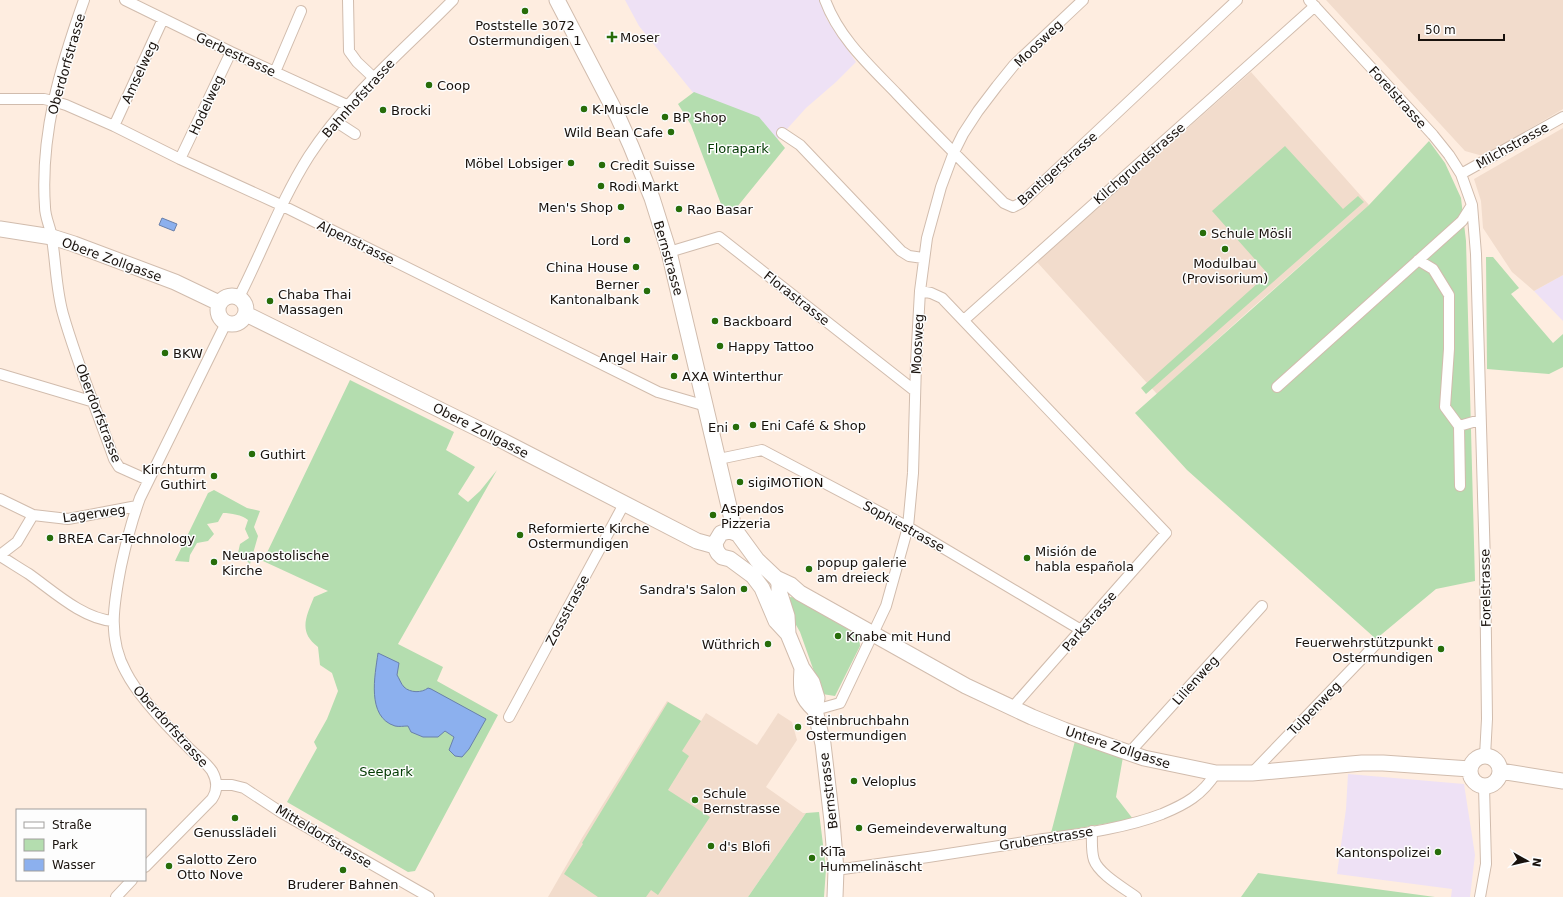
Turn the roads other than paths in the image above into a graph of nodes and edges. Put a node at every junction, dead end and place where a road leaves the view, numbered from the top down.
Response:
1 (84, 0) edge
2 (125, 0) edge
3 (348, 0) edge
4 (453, 0) edge
5 (557, 0) edge
6 (825, 0) edge
7 (1083, 0) edge
8 (1237, 0) edge
9 (1312, 3) edge
10 (301, 11) dead end
11 (163, 19) junction
12 (231, 52) junction
13 (275, 72) junction
14 (374, 78) junction
15 (0, 99) edge
16 (53, 101) junction
17 (348, 106) junction
18 (1563, 117) edge
19 (335, 121) junction
20 (114, 126) junction
21 (782, 133) dead end
22 (356, 134) dead end
23 (954, 152) junction
24 (180, 159) junction
25 (1461, 174) junction
26 (1472, 205) junction
27 (282, 206) junction
28 (0, 229) edge
29 (52, 237) junction
30 (669, 252) junction
31 (923, 258) junction
32 (1418, 260) junction
33 (920, 291) junction
34 (239, 297) junction
35 (220, 303) junction
36 (246, 314) junction
37 (964, 320) junction
38 (226, 323) junction
39 (0, 374) edge
40 (1277, 387) dead end
41 (915, 391) junction
42 (94, 402) junction
43 (706, 406) junction
44 (1480, 420) junction
45 (1459, 426) junction
46 (719, 459) junction
47 (148, 480) junction
48 (1460, 486) dead end
49 (0, 499) edge
50 (624, 504) junction
51 (137, 506) junction
52 (33, 515) junction
53 (908, 527) junction
54 (739, 537) junction
55 (715, 546) junction
56 (0, 556) edge
57 (730, 559) junction
58 (778, 585) junction
59 (762, 588) junction
60 (1262, 606) dead end
61 (113, 621) junction
62 (1081, 630) junction
63 (788, 634) junction
64 (873, 634) junction
65 (1376, 644) dead end
66 (1012, 708) junction
67 (815, 710) junction
68 (509, 717) dead end
69 (1129, 753) junction
70 (1485, 756) junction
71 (1470, 769) junction
72 (1500, 771) junction
73 (1216, 772) junction
74 (1252, 773) junction
75 (1563, 780) edge
76 (216, 785) junction
77 (1484, 786) junction
78 (1092, 831) junction
79 (146, 866) edge
80 (836, 870) junction
81 (131, 881) edge
82 (116, 897) edge
83 (429, 897) edge
84 (835, 897) edge
85 (1136, 897) edge
86 (1480, 897) edge

1 - 16 street, Oberdorfstrasse
2 - 11 street, Gerbestrasse
3 - 14 street
4 - 14 street, Bahnhofstrasse
5 - 30 street, Bernstrasse
6 - 23 street, Bantigerstrasse
7 - 23 street, Moosweg
8 - 23 street, Bantigerstrasse
9 - 25 street, Forelstrasse
9 - 37 street, Kilchgrundstrasse
10 - 13 street
11 - 12 street, Gerbestrasse
11 - 20 street, Amselweg
12 - 13 street, Gerbestrasse
12 - 24 street, Hodelweg
13 - 17 street, Gerbestrasse
14 - 17 street, Bahnhofstrasse
15 - 16 street, Alpenstrasse
16 - 20 street, Alpenstrasse
16 - 29 street, Oberdorfstrasse
17 - 19 street, Bahnhofstrasse
18 - 25 street, Milchstrasse
19 - 22 street
19 - 27 street, Bahnhofstrasse
20 - 24 street, Alpenstrasse
21 - 31 street
23 - 31 street, Moosweg
24 - 27 street, Alpenstrasse
25 - 26 street, Forelstrasse
26 - 32 street
26 - 44 street, Forelstrasse
27 - 34 street, Bahnhofstrasse
27 - 43 street, Alpenstrasse
28 - 29 street, Obere Zollgasse
29 - 35 street, Obere Zollgasse
29 - 42 street, Oberdorfstrasse
30 - 41 street, Florastrasse
30 - 43 street, Bernstrasse
31 - 33 street, Moosweg
32 - 40 street
32 - 45 street
33 - 37 street
33 - 41 street, Moosweg
34 - 35 street
34 - 36 street
35 - 38 street
36 - 38 street
36 - 50 street, Obere Zollgasse
37 - 62 street, Parkstrasse
38 - 47 street
39 - 42 street
41 - 53 street, Moosweg
42 - 47 street, Oberdorfstrasse
43 - 46 street, Bernstrasse
44 - 45 street
44 - 70 street, Forelstrasse
45 - 48 street
46 - 53 street, Sophiestrasse
46 - 54 street, Bernstrasse
47 - 51 street, Oberdorfstrasse
49 - 52 street, Lagerweg
50 - 55 street, Obere Zollgasse
50 - 68 street, Zossstrasse
51 - 52 street, Lagerweg
51 - 61 street, Oberdorfstrasse
52 - 56 street
53 - 62 street, Sophiestrasse
53 - 64 street, Moosweg
54 - 55 street
54 - 57 street
54 - 58 street, Bernstrasse
55 - 57 street, Bernstrasse
56 - 61 street
57 - 59 street, Bernstrasse
58 - 59 street
58 - 63 street, Bernstrasse
58 - 64 street, Untere Zollgasse
59 - 63 street, Bernstrasse
60 - 69 street, Lilienweg
61 - 76 street, Oberdorfstrasse
62 - 66 street, Parkstrasse
63 - 67 street, Bernstrasse
64 - 66 street, Untere Zollgasse
64 - 67 street, Moosweg
65 - 74 street, Tulpenweg
66 - 69 street, Untere Zollgasse
67 - 80 street, Bernstrasse
69 - 73 street, Untere Zollgasse
70 - 71 street
70 - 72 street
71 - 74 street, Untere Zollgasse
71 - 77 street
72 - 75 street
72 - 77 street
73 - 74 street, Untere Zollgasse
73 - 78 street, Grubenstrasse
76 - 79 street
76 - 83 street, Mitteldorfstrasse
77 - 86 street
78 - 80 street, Grubenstrasse
78 - 85 street
80 - 84 street, Bernstrasse
81 - 82 street

